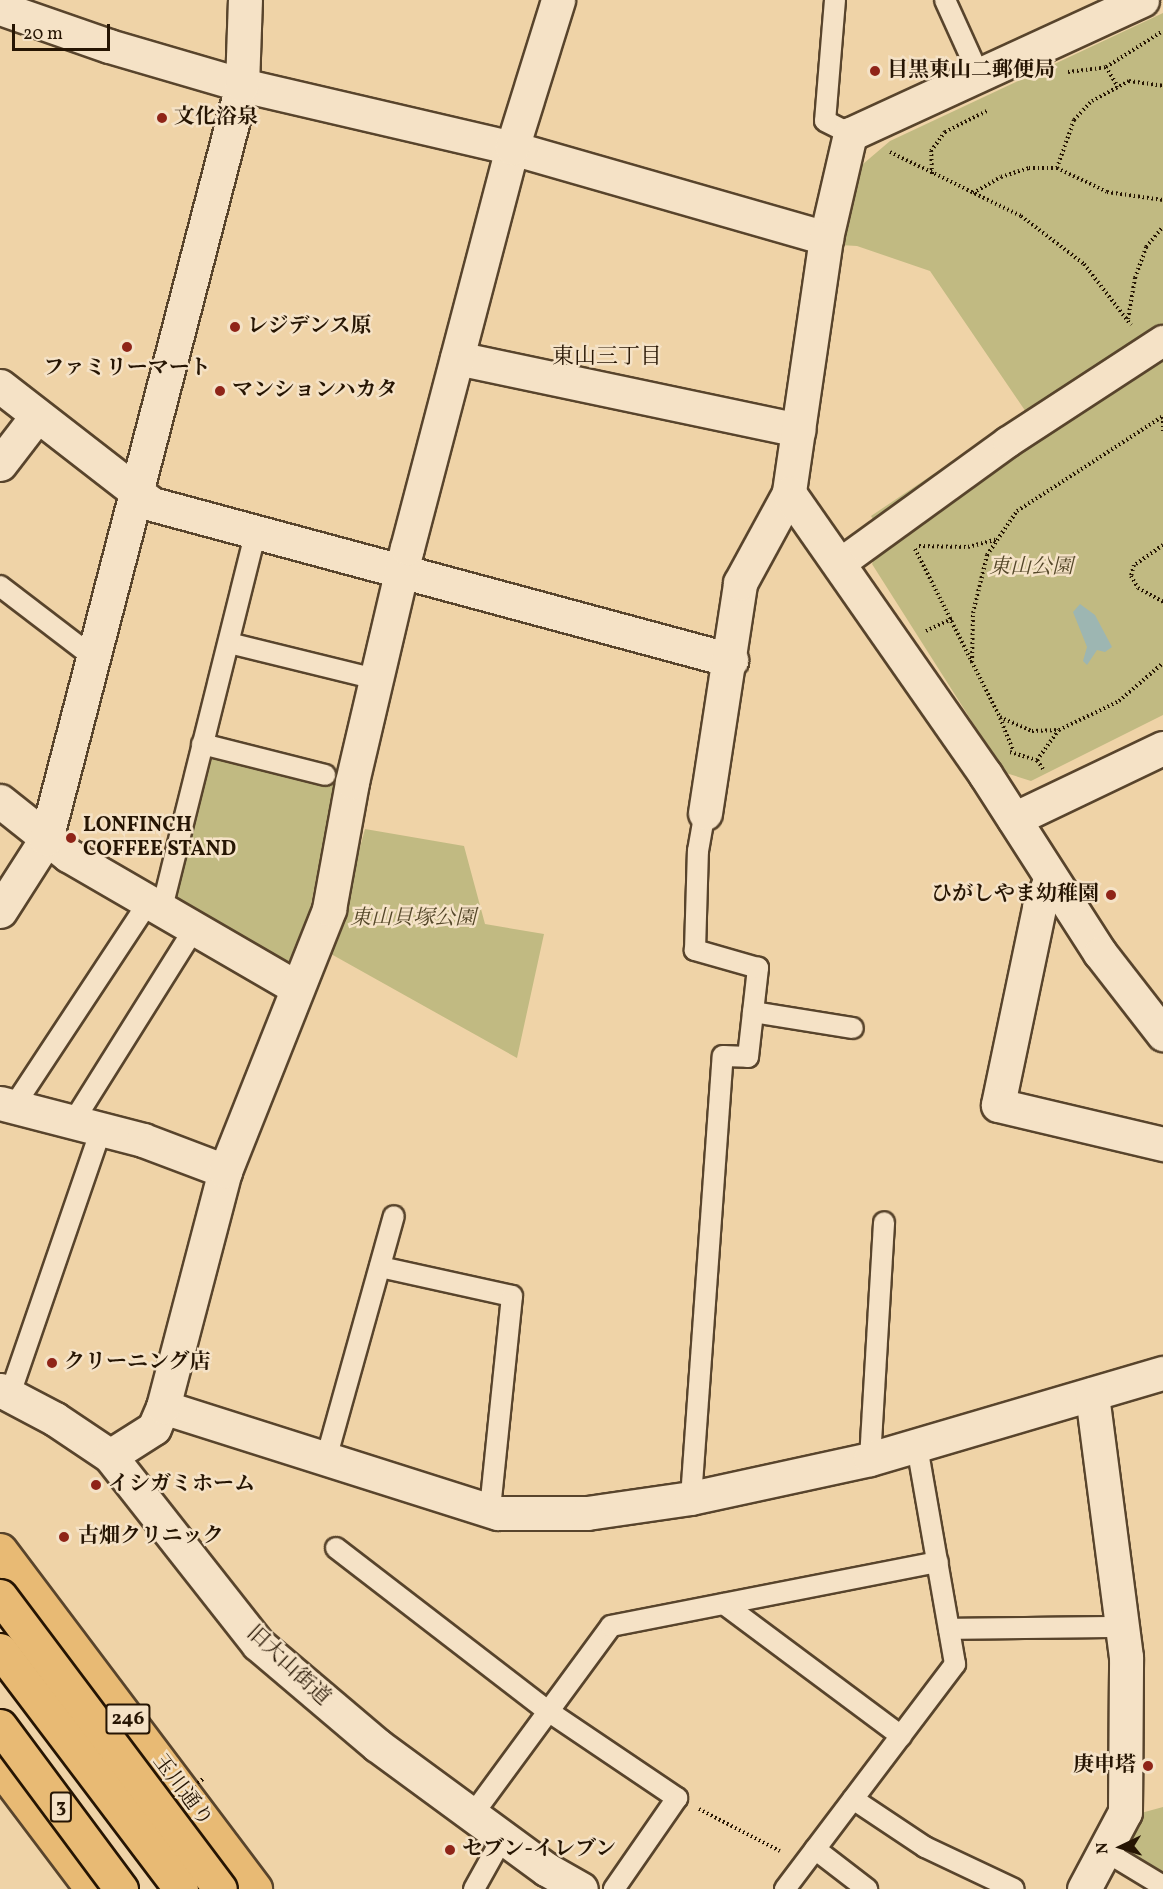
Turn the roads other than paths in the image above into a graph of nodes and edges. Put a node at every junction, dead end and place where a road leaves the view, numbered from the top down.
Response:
1 (245, 0) edge
2 (558, 0) edge
3 (836, 0) edge
4 (945, 0) edge
5 (1142, 0) edge
6 (0, 8) edge
7 (979, 75) junction
8 (242, 85) junction
9 (853, 133) junction
10 (512, 148) junction
11 (826, 238) junction
12 (1156, 345) edge
13 (457, 358) junction
14 (0, 387) edge
15 (36, 417) junction
16 (798, 430) junction
17 (0, 464) edge
18 (137, 492) junction
19 (789, 493) junction
20 (256, 532) junction
21 (841, 563) junction
22 (401, 568) junction
23 (0, 586) edge
24 (229, 643) junction
25 (93, 657) junction
26 (731, 660) junction
27 (376, 679) junction
28 (202, 744) junction
29 (1163, 748) edge
30 (325, 776) dead end
31 (0, 801) edge
32 (705, 813) joint
33 (1014, 819) junction
34 (46, 839) junction
35 (1051, 878) junction
36 (154, 908) junction
37 (0, 911) edge
38 (194, 931) junction
39 (297, 988) junction
40 (753, 1012) junction
41 (853, 1028) dead end
42 (1163, 1034) edge
43 (7, 1105) edge
44 (87, 1125) junction
45 (1163, 1144) edge
46 (225, 1170) junction
47 (394, 1216) dead end
48 (884, 1222) dead end
49 (380, 1267) junction
50 (1163, 1373) edge
51 (5, 1392) edge
52 (1092, 1394) junction
53 (163, 1407) junction
54 (917, 1446) junction
55 (110, 1456) junction
56 (326, 1459) junction
57 (870, 1459) junction
58 (691, 1498) junction
59 (490, 1510) junction
60 (336, 1548) dead end
61 (0, 1550) edge
62 (938, 1562) junction
63 (0, 1596) edge
64 (724, 1604) junction
65 (1122, 1628) junction
66 (949, 1629) junction
67 (0, 1650) edge
68 (548, 1712) junction
69 (0, 1726) edge
70 (901, 1736) junction
71 (0, 1767) edge
72 (853, 1799) junction
73 (473, 1814) junction
74 (503, 1837) junction
75 (1105, 1851) junction
76 (810, 1856) junction
77 (1163, 1886) edge
78 (92, 1889) edge
79 (121, 1889) edge
80 (181, 1889) edge
81 (220, 1889) edge
82 (255, 1889) edge
83 (474, 1889) edge
84 (581, 1889) edge
85 (614, 1889) edge
86 (785, 1889) edge
87 (867, 1889) edge
88 (1014, 1889) edge
89 (1084, 1889) edge

1 - 8 street
2 - 10 street
3 - 9 lane
4 - 7 lane
5 - 7 street
6 - 8 street
7 - 9 street
8 - 10 street
8 - 18 street
9 - 11 street
10 - 11 street
10 - 13 street
11 - 16 street
12 - 21 street
13 - 16 street
13 - 22 street
14 - 15 street
15 - 17 street
15 - 18 street
16 - 19 street
18 - 20 street
18 - 25 street
19 - 21 street
19 - 26 street
20 - 22 street
20 - 24 lane
21 - 33 street
22 - 26 street
22 - 27 street
23 - 25 lane
24 - 27 lane
24 - 28 lane
25 - 34 street
26 - 32 street
27 - 39 street
28 - 30 lane
28 - 36 lane
29 - 33 street
31 - 34 street
32 - 40 lane
33 - 35 street
34 - 36 street
34 - 37 street
35 - 42 street
35 - 45 street
36 - 38 street
36 - 43 lane
38 - 39 street
38 - 44 lane
39 - 46 street
40 - 41 lane
40 - 58 lane
43 - 44 street
44 - 46 street
44 - 51 lane
46 - 53 street
47 - 49 lane
48 - 57 lane
49 - 56 lane
49 - 59 lane
50 - 52 street
51 - 55 street, 旧大山街道
52 - 54 street
52 - 65 street
53 - 55 street
53 - 56 street
54 - 57 street
54 - 62 lane
55 - 73 street, 旧大山街道
56 - 59 street
57 - 58 street
58 - 59 street
60 - 68 lane
61 - 82 highway, 玉川通り / 246
62 - 64 lane
62 - 66 lane
63 - 81 highway, bridge
64 - 68 lane
64 - 70 lane
65 - 66 lane
65 - 75 street
66 - 70 lane
67 - 80 highway, bridge
68 - 73 lane
68 - 85 lane
69 - 79 highway, 3, bridge
70 - 72 lane
71 - 78 highway
72 - 76 lane
72 - 88 lane
73 - 74 street, 旧大山街道
74 - 83 lane
74 - 84 street, 旧大山街道
75 - 77 lane
75 - 89 street
76 - 86 lane
76 - 87 lane

